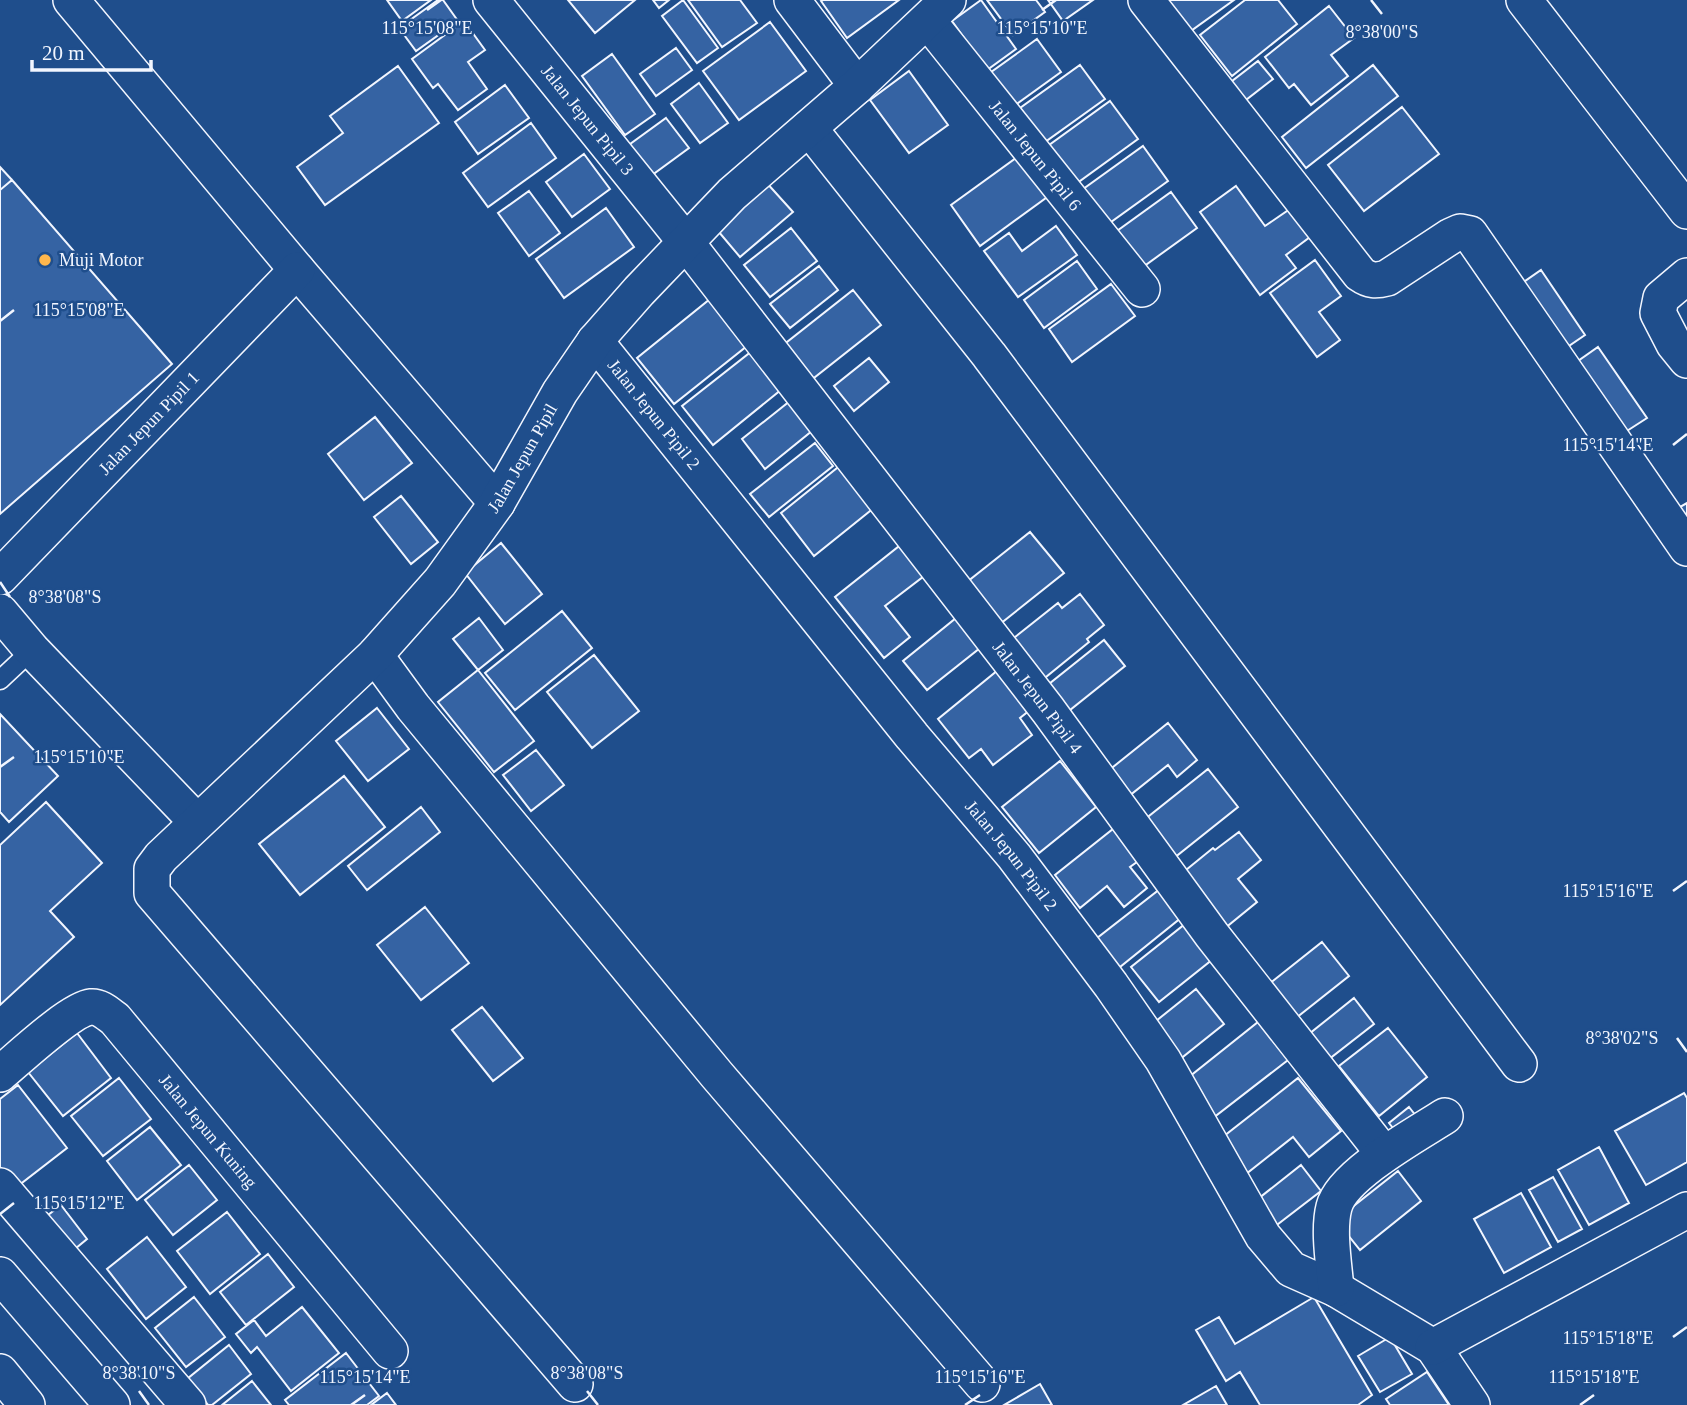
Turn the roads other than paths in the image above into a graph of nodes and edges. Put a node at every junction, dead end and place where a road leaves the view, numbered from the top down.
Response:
1 (71, 0) edge
2 (491, 0) edge
3 (792, 0) edge
4 (1146, 0) edge
5 (1524, 0) edge
6 (938, 10) edge
7 (857, 86) junction
8 (808, 128) junction
9 (1687, 211) edge
10 (685, 241) junction
11 (296, 270) junction
12 (1687, 275) edge
13 (1142, 289) dead end
14 (595, 341) junction
15 (1687, 360) edge
16 (497, 503) junction
17 (1687, 548) edge
18 (0, 577) edge
19 (0, 612) edge
20 (32, 650) junction
21 (376, 655) junction
22 (0, 680) edge
23 (197, 822) junction
24 (1519, 1064) dead end
25 (0, 1074) edge
26 (1445, 1116) dead end
27 (1384, 1154) junction
28 (0, 1186) edge
29 (1687, 1210) edge
30 (0, 1275) edge
31 (1336, 1289) junction
32 (1433, 1346) junction
33 (390, 1352) dead end
34 (0, 1372) edge
35 (575, 1384) dead end
36 (982, 1384) dead end
37 (27, 1405) edge
38 (112, 1405) edge
39 (188, 1405) edge
40 (1472, 1405) edge

1 - 11 street, Jalan Jepun Pipil
2 - 10 street, Jalan Jepun Pipil 3
3 - 7 street
4 - 17 street
5 - 9 street
6 - 7 street, Jalan Jepun Pipil
6 - 13 street, Jalan Jepun Pipil 6
7 - 8 street, Jalan Jepun Pipil
8 - 10 street, Jalan Jepun Pipil
8 - 24 street
10 - 14 street, Jalan Jepun Pipil
10 - 27 street, Jalan Jepun Pipil 4
11 - 16 street, Jalan Jepun Pipil
11 - 18 street, Jalan Jepun Pipil 1
12 - 15 street
14 - 16 street, Jalan Jepun Pipil
14 - 31 street, Jalan Jepun Pipil 2
16 - 21 street
19 - 20 street
20 - 22 lane
20 - 23 street
21 - 23 street
21 - 36 street
23 - 35 street
25 - 33 street, Jalan Jepun Kuning
26 - 27 street
27 - 31 street
28 - 39 street
29 - 32 street
30 - 38 street
31 - 32 street, Jalan Jepun Pipil 2
32 - 40 street
34 - 37 street

